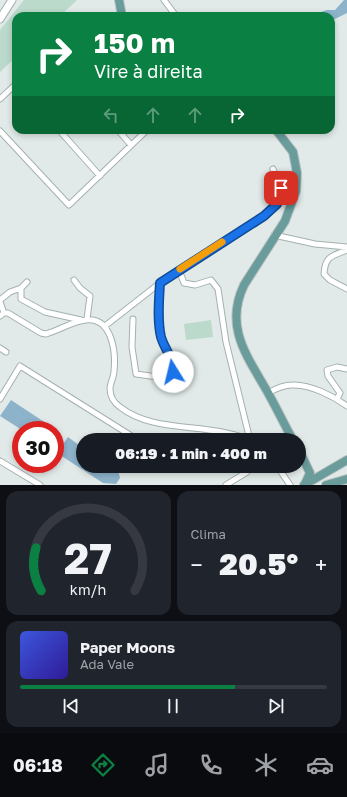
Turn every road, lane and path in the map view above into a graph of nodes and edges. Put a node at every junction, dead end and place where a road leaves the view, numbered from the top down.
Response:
1 (12, 0) edge
2 (119, 0) edge
3 (164, 0) edge
4 (121, 12) edge
5 (173, 12) edge
6 (0, 19) edge
7 (12, 88) edge
8 (0, 99) edge
9 (0, 130) edge
10 (63, 134) edge
11 (122, 134) edge
12 (143, 134) edge
13 (279, 134) edge
14 (132, 145) junction
15 (273, 169) dead end
16 (100, 176) junction
17 (274, 235) junction
18 (347, 248) edge
19 (179, 270) junction
20 (74, 280) dead end
21 (27, 282) dead end
22 (160, 283) junction
23 (21, 288) junction
24 (347, 289) edge
25 (0, 301) edge
26 (2, 315) edge
27 (133, 319) dead end
28 (85, 320) junction
29 (105, 326) junction
30 (0, 348) edge
31 (6, 352) dead end
32 (347, 369) edge
33 (268, 393) junction
34 (337, 399) junction
35 (0, 400) edge
36 (347, 406) edge
37 (127, 433) edge
38 (227, 433) edge
39 (247, 433) edge
40 (289, 433) edge
41 (347, 460) edge
42 (0, 461) edge
43 (306, 462) edge
44 (306, 463) edge
45 (328, 470) junction
46 (243, 473) edge
47 (282, 473) edge
48 (347, 479) edge
49 (40, 485) edge
50 (226, 485) edge
51 (290, 485) edge
52 (304, 485) edge
53 (326, 485) edge

1 - 6 main road
2 - 4 main road
3 - 5 street
7 - 8 street
9 - 16 street
10 - 16 street
11 - 14 street
12 - 14 street
13 - 17 main road
14 - 16 street
15 - 19 street
17 - 18 street
17 - 33 main road
18 - 24 street
19 - 22 street
19 - 39 street
20 - 28 street
21 - 23 street
22 - 27 street
22 - 29 street
23 - 25 street
23 - 28 street
25 - 26 street
26 - 28 street
28 - 29 street
29 - 38 street
30 - 31 street
32 - 34 street
33 - 34 street
33 - 40 main road
34 - 36 street
35 - 37 street
41 - 45 main road
42 - 49 street
43 - 45 main road
44 - 52 main road
45 - 52 main road
46 - 50 street
47 - 51 street
48 - 53 main road

